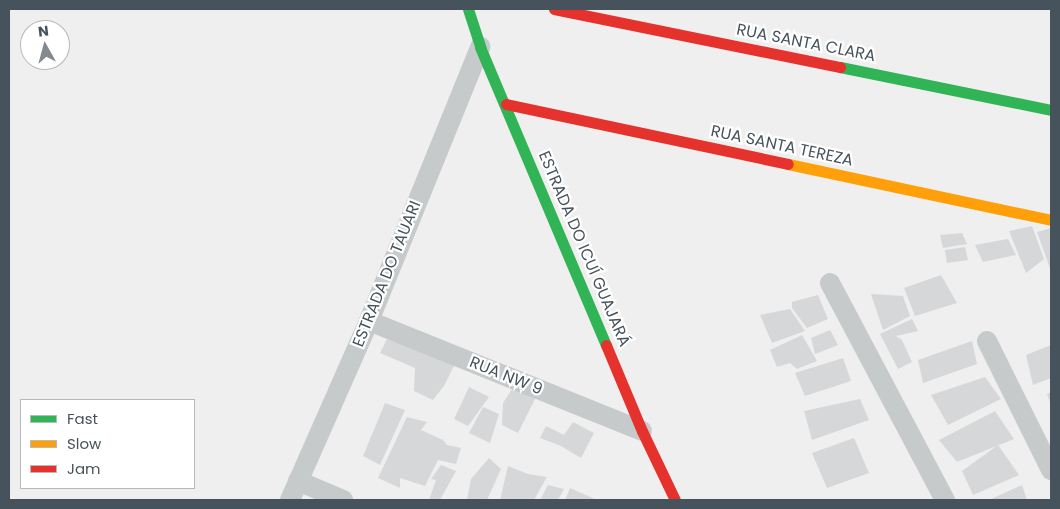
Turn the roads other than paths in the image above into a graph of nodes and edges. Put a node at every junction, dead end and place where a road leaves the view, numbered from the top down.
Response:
1 (468, 9) edge
2 (554, 9) edge
3 (480, 46) junction
4 (506, 104) junction
5 (1051, 110) edge
6 (1051, 220) edge
7 (830, 282) dead end
8 (369, 321) junction
9 (988, 341) dead end
10 (642, 431) junction
11 (1051, 470) edge
12 (298, 482) junction
13 (290, 500) edge
14 (343, 500) edge
15 (675, 500) edge
16 (945, 500) edge

1 - 3 street, ESTRADA DO ICUÍ GUAJARÁ
2 - 5 street, RUA SANTA CLARA
3 - 4 street, ESTRADA DO ICUÍ GUAJARÁ
3 - 8 street, ESTRADA DO TAUARI
4 - 6 street, RUA SANTA TEREZA
4 - 10 street, ESTRADA DO ICUÍ GUAJARÁ
7 - 16 street
8 - 10 street, RUA NW 9
8 - 12 street, ESTRADA DO TAUARI
9 - 11 street
10 - 15 street, ESTRADA DO ICUÍ GUAJARÁ
12 - 13 street, ESTRADA DO TAUARI
12 - 14 street

